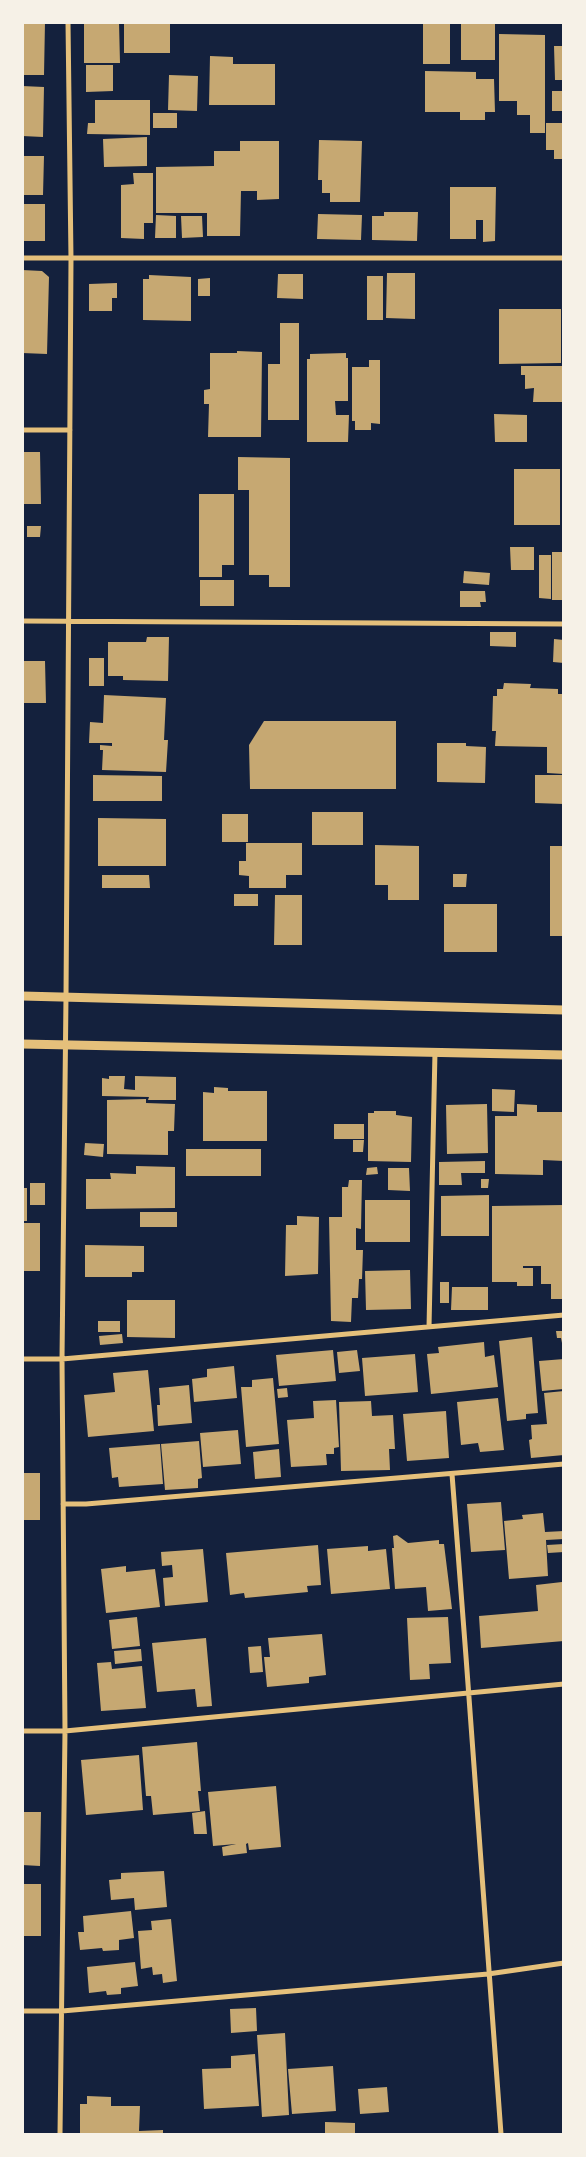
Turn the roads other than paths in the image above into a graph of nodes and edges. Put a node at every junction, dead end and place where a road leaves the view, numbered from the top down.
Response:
1 (68, 22) edge
2 (22, 258) edge
3 (564, 258) edge
4 (71, 259) junction
5 (22, 430) edge
6 (70, 430) junction
7 (22, 622) edge
8 (68, 622) junction
9 (564, 624) edge
10 (22, 996) edge
11 (66, 997) junction
12 (564, 1010) edge
13 (22, 1044) edge
14 (66, 1046) junction
15 (435, 1052) junction
16 (564, 1055) edge
17 (564, 1315) edge
18 (429, 1327) junction
19 (22, 1359) edge
20 (62, 1359) junction
21 (564, 1464) edge
22 (452, 1474) junction
23 (62, 1504) junction
24 (564, 1684) edge
25 (470, 1693) junction
26 (22, 1731) edge
27 (65, 1731) junction
28 (564, 1963) edge
29 (488, 1974) junction
30 (22, 2011) edge
31 (62, 2011) junction
32 (60, 2134) edge
33 (501, 2134) edge

1 - 4 street
2 - 4 street
3 - 4 street
4 - 6 street
5 - 6 street
6 - 8 street
7 - 8 street
8 - 9 street
8 - 11 street
10 - 11 street
11 - 12 street
11 - 14 street
13 - 14 street
14 - 15 street
14 - 20 street
15 - 16 street
15 - 18 street
17 - 18 street
18 - 20 street
19 - 20 street
20 - 23 street
21 - 22 street
22 - 23 street
22 - 25 street
23 - 27 street
24 - 25 street
25 - 27 street
25 - 29 street
26 - 27 street
27 - 31 street
28 - 29 street
29 - 31 street
29 - 33 street
30 - 31 street
31 - 32 street

